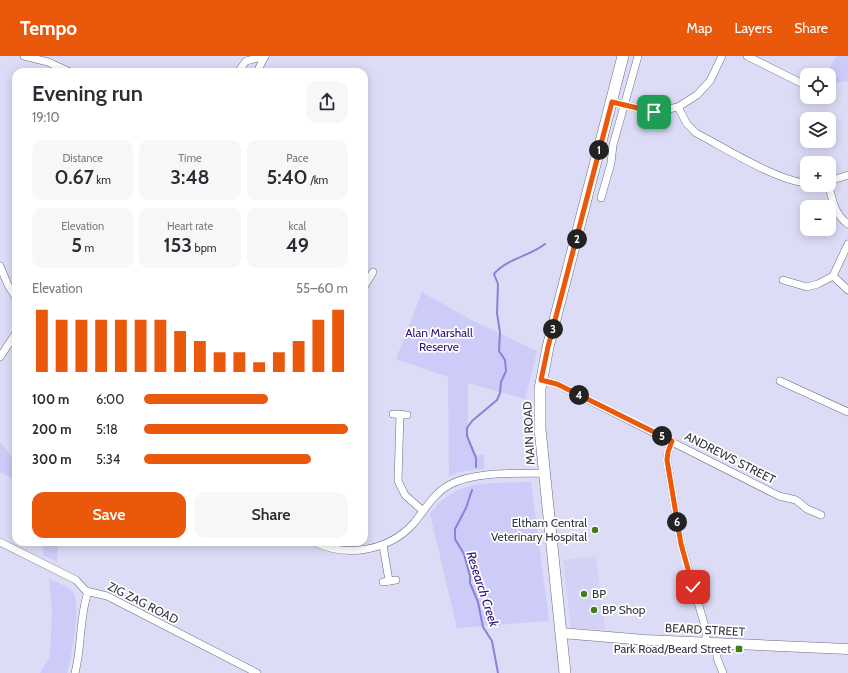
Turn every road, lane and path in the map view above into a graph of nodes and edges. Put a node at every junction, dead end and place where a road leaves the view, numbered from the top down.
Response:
1 (24, 56) edge
2 (265, 56) edge
3 (623, 56) edge
4 (638, 56) edge
5 (722, 56) edge
6 (747, 56) edge
7 (61, 68) edge
8 (241, 68) edge
9 (259, 68) edge
10 (800, 82) edge
11 (612, 102) junction
12 (625, 106) junction
13 (678, 107) junction
14 (848, 175) edge
15 (836, 179) edge
16 (800, 182) edge
17 (829, 192) edge
18 (601, 198) dead end
19 (848, 224) edge
20 (848, 244) edge
21 (0, 270) edge
22 (373, 272) dead end
23 (833, 276) junction
24 (368, 280) edge
25 (783, 280) dead end
26 (848, 290) edge
27 (12, 291) edge
28 (12, 339) edge
29 (0, 357) edge
30 (541, 380) junction
31 (780, 381) dead end
32 (848, 412) edge
33 (400, 414) dead end
34 (672, 441) junction
35 (545, 473) junction
36 (423, 511) junction
37 (821, 515) dead end
38 (0, 542) edge
39 (383, 545) junction
40 (325, 546) edge
41 (390, 581) dead end
42 (88, 592) junction
43 (561, 634) junction
44 (706, 643) junction
45 (717, 643) junction
46 (848, 649) edge
47 (75, 673) edge
48 (257, 673) edge
49 (565, 673) edge
50 (723, 673) edge

1 - 7 street
2 - 8 street
2 - 9 street
3 - 11 main road, MAIN ROAD
4 - 12 street
5 - 13 street
6 - 10 street
11 - 12 street
11 - 30 main road, MAIN ROAD
12 - 13 street
12 - 18 street
13 - 16 street
14 - 15 street
17 - 19 street
20 - 23 street
21 - 27 street
22 - 24 street
23 - 25 street
23 - 26 street
28 - 29 street
30 - 34 street, ANDREWS STREET
30 - 35 main road, MAIN ROAD
31 - 32 street
33 - 36 street
34 - 37 street, ANDREWS STREET
34 - 44 street
35 - 36 street
35 - 43 main road, MAIN ROAD
36 - 39 street
38 - 42 street, ZIG ZAG ROAD
39 - 40 street
39 - 41 street
42 - 47 street
42 - 48 street, ZIG ZAG ROAD
43 - 44 street, BEARD STREET
43 - 49 main road, MAIN ROAD
44 - 45 street, BEARD STREET
45 - 46 street, BEARD STREET
45 - 50 street

